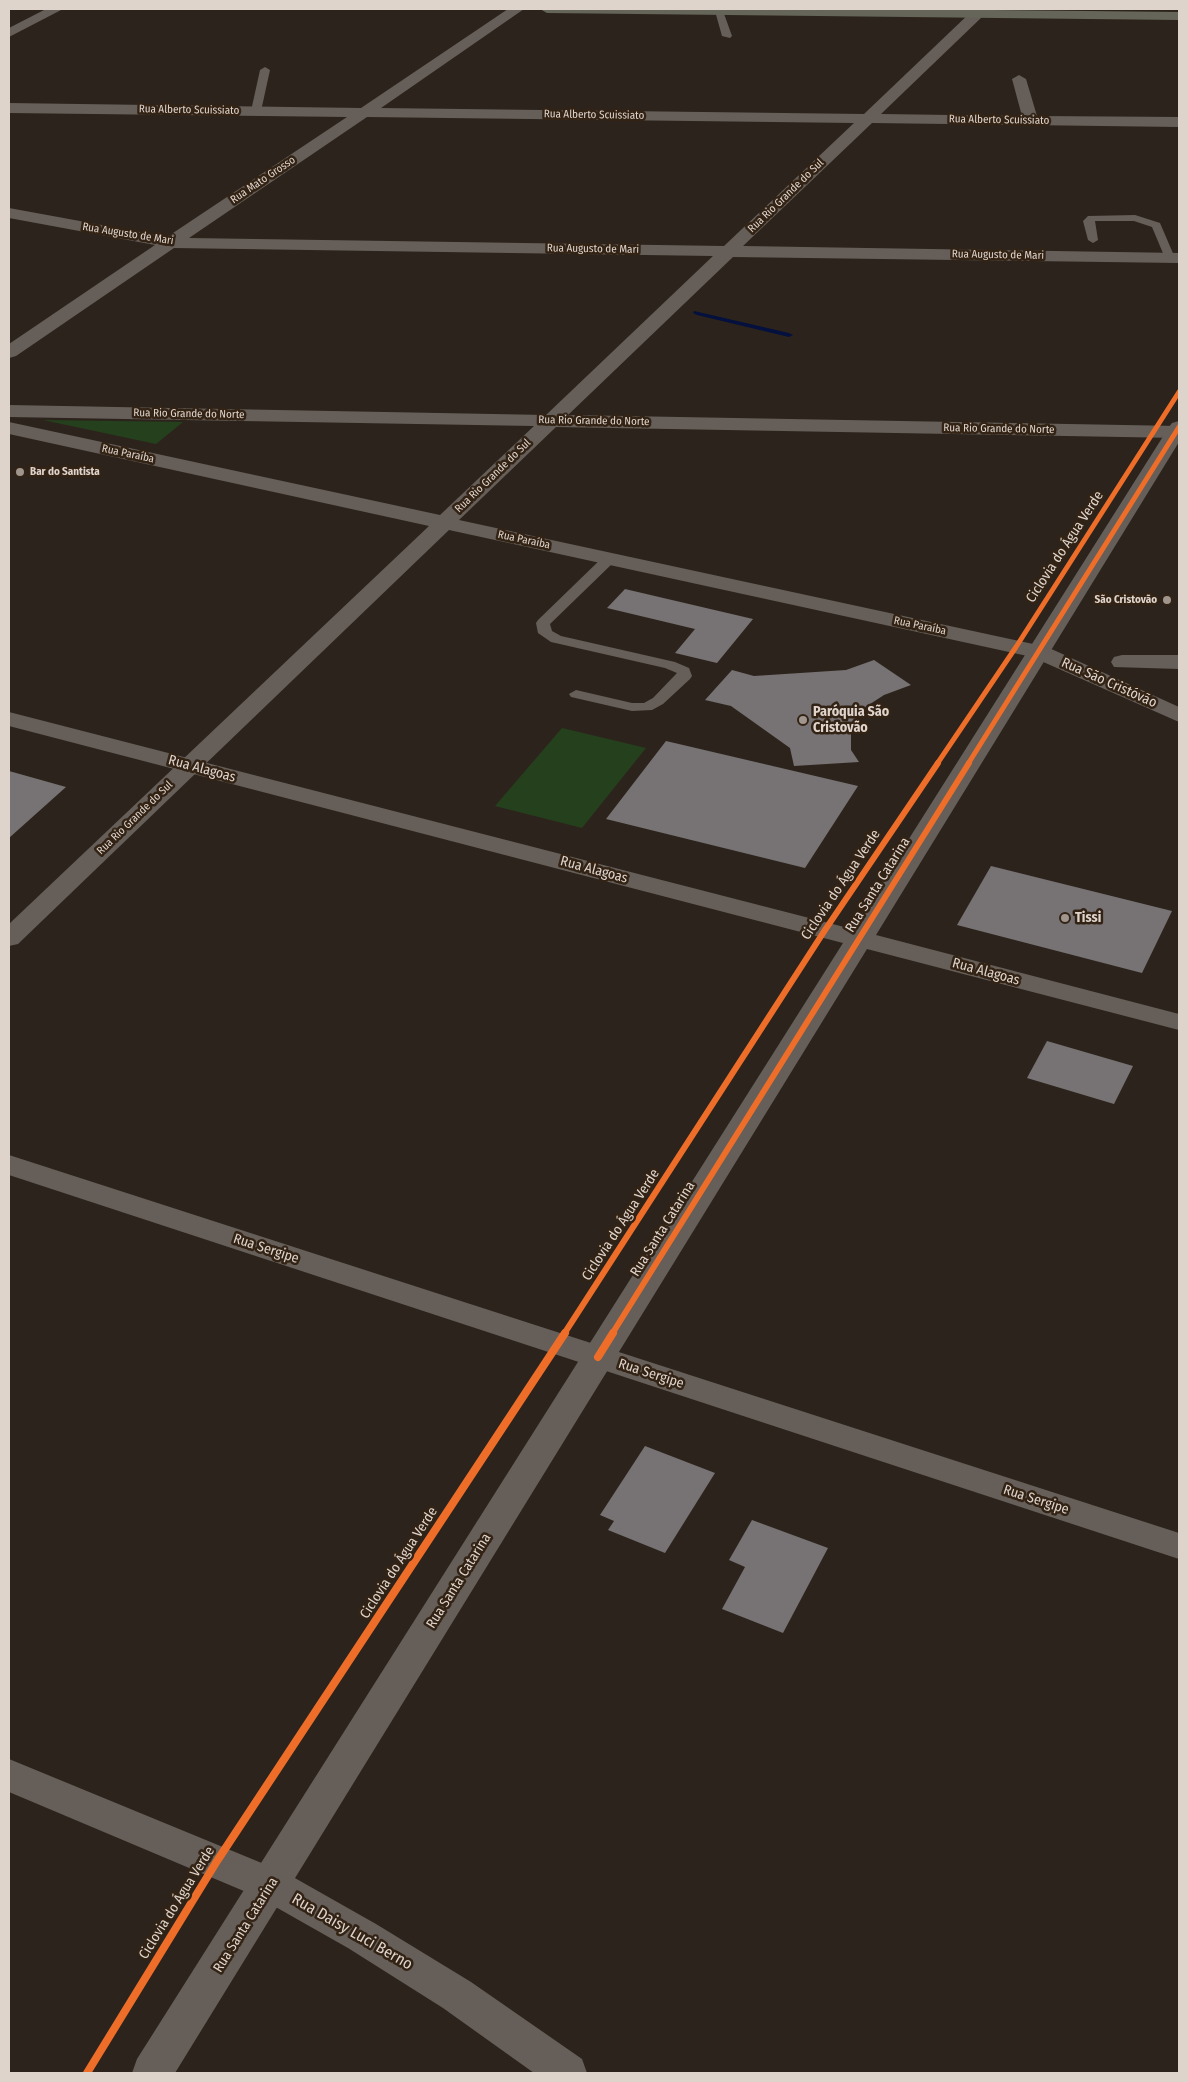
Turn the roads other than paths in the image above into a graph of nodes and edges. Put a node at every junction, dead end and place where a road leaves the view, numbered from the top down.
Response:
1 (56, 9) edge
2 (517, 9) edge
3 (547, 9) edge
4 (718, 11) junction
5 (977, 14) junction
6 (1179, 16) edge
7 (9, 33) edge
8 (727, 36) dead end
9 (265, 70) dead end
10 (1019, 79) dead end
11 (9, 108) edge
12 (256, 111) junction
13 (363, 112) junction
14 (868, 118) junction
15 (1031, 120) junction
16 (1179, 122) edge
17 (9, 213) edge
18 (1093, 240) dead end
19 (170, 243) junction
20 (728, 251) junction
21 (1175, 258) edge
22 (9, 352) edge
23 (9, 411) edge
24 (550, 421) junction
25 (9, 428) edge
26 (1178, 430) edge
27 (444, 523) junction
28 (609, 559) junction
29 (1039, 652) junction
30 (1122, 662) dead end
31 (1179, 662) edge
32 (576, 694) dead end
33 (1179, 715) edge
34 (9, 719) edge
35 (189, 766) junction
36 (9, 938) edge
37 (859, 939) junction
38 (1179, 1022) edge
39 (9, 1165) edge
40 (598, 1357) junction
41 (1179, 1546) edge
42 (9, 1775) edge
43 (272, 1885) junction
44 (152, 2073) edge
45 (568, 2073) edge

1 - 7 street
2 - 13 street, Rua Mato Grosso
3 - 4 main road
4 - 5 main road
4 - 8 lane
5 - 6 main road
5 - 14 street, Rua Rio Grande do Sul
9 - 12 lane
10 - 15 street
11 - 12 street, Rua Alberto Scuissiato
12 - 13 street, Rua Alberto Scuissiato
13 - 14 street, Rua Alberto Scuissiato
13 - 19 street, Rua Mato Grosso
14 - 15 street, Rua Alberto Scuissiato
14 - 20 street, Rua Rio Grande do Sul
15 - 16 street, Rua Alberto Scuissiato
17 - 19 street, Rua Augusto de Mari
18 - 21 lane
19 - 20 street, Rua Augusto de Mari
19 - 22 street, Rua Mato Grosso
20 - 21 street, Rua Augusto de Mari
20 - 24 street, Rua Rio Grande do Sul
23 - 24 street, Rua Rio Grande do Norte
24 - 26 street, Rua Rio Grande do Norte
24 - 27 street, Rua Rio Grande do Sul
25 - 27 street, Rua Paraíba
26 - 29 street, Rua Santa Catarina
27 - 28 street, Rua Paraíba
27 - 35 street, Rua Rio Grande do Sul
28 - 29 street, Rua Paraíba
28 - 32 lane
29 - 33 street, Rua São Cristóvão
29 - 37 street, Rua Santa Catarina
30 - 31 street
34 - 35 street, Rua Alagoas
35 - 36 street, Rua Rio Grande do Sul
35 - 37 street, Rua Alagoas
37 - 38 street, Rua Alagoas
37 - 40 street, Rua Santa Catarina
39 - 40 street, Rua Sergipe
40 - 41 street, Rua Sergipe
40 - 43 street, Rua Santa Catarina
42 - 43 street, Rua Daisy Luci Berno
43 - 44 street, Rua Santa Catarina
43 - 45 street, Rua Daisy Luci Berno

